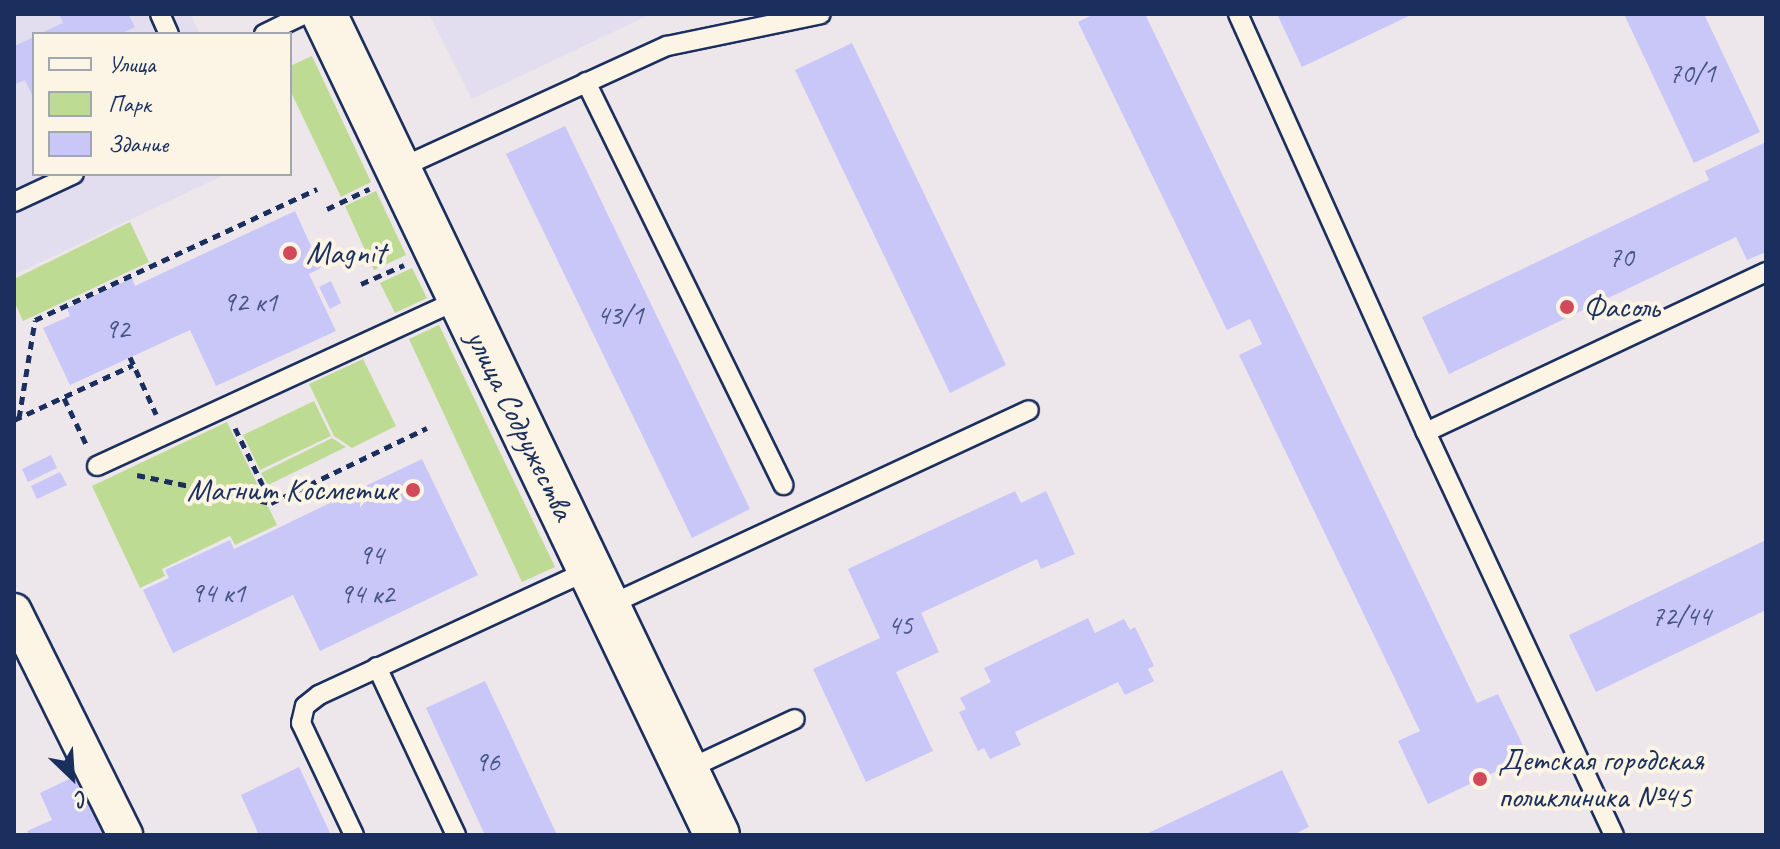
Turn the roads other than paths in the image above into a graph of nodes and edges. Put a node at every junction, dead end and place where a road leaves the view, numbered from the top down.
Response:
1 (305, 14) edge
2 (324, 14) edge
3 (821, 14) edge
4 (1238, 14) edge
5 (268, 32) edge
6 (586, 82) junction
7 (398, 169) junction
8 (70, 176) edge
9 (14, 202) edge
10 (1766, 272) edge
11 (460, 299) junction
12 (1029, 410) dead end
13 (1426, 432) junction
14 (97, 466) road end
15 (783, 485) dead end
16 (598, 588) junction
17 (14, 611) edge
18 (377, 667) junction
19 (795, 719) dead end
20 (686, 770) junction
21 (125, 835) edge
22 (354, 835) edge
23 (456, 835) edge
24 (717, 835) edge
25 (1614, 835) edge

1 - 5 lane
2 - 7 street, улица Содружества
3 - 6 lane
4 - 13 lane
6 - 7 lane
6 - 15 lane
7 - 11 street, улица Содружества
8 - 9 lane
10 - 13 lane
11 - 14 lane
11 - 16 street, улица Содружества
12 - 16 lane
13 - 25 lane
16 - 18 lane
16 - 20 street, улица Содружества
17 - 21 street
18 - 22 lane
18 - 23 lane
19 - 20 lane
20 - 24 street, улица Содружества

